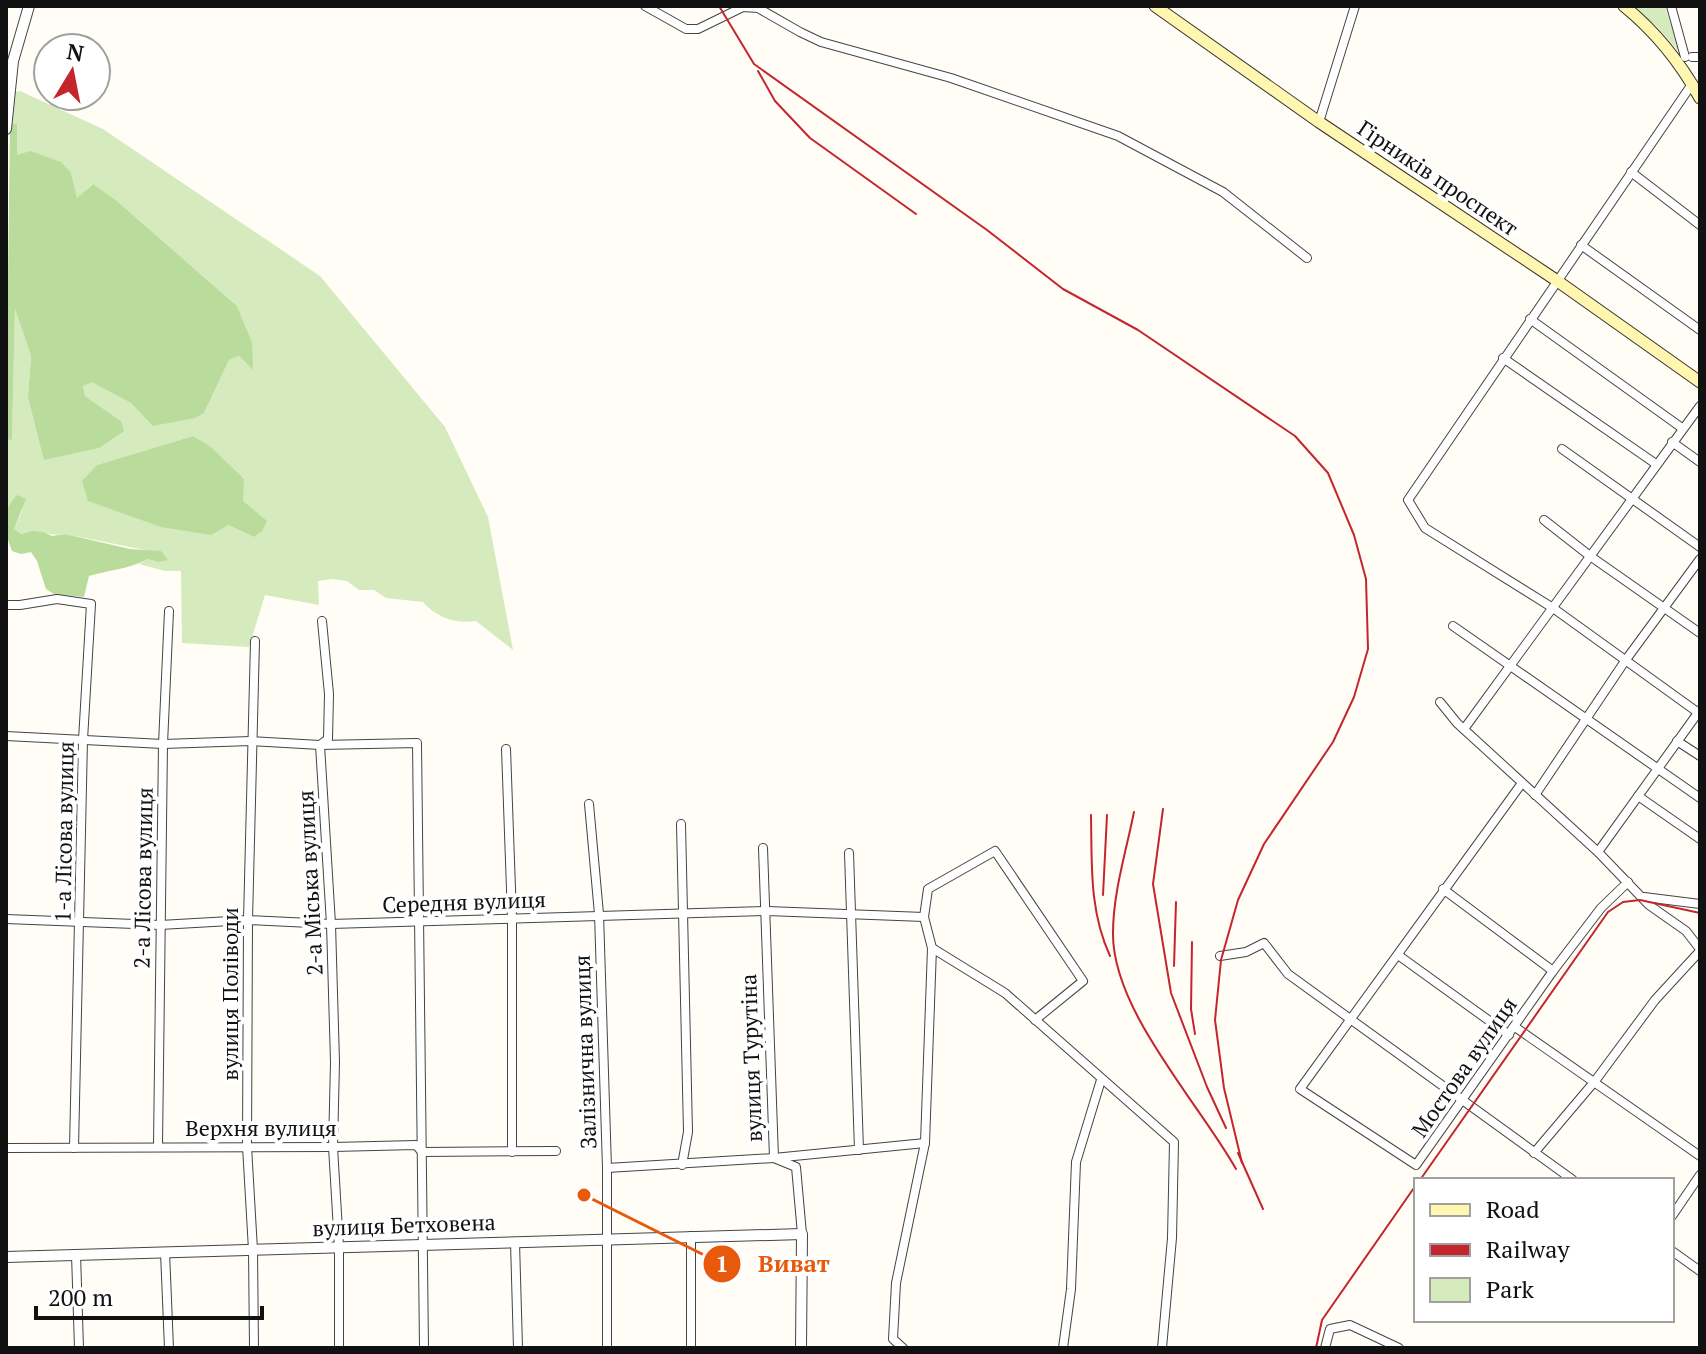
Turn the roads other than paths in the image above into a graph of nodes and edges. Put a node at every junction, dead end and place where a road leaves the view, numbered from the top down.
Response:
1 (29, 6) edge
2 (645, 6) edge
3 (1155, 6) edge
4 (1355, 6) edge
5 (1624, 6) edge
6 (1671, 6) edge
7 (760, 7) edge
8 (1692, 57) edge
9 (1692, 84) junction
10 (1700, 98) edge
11 (1319, 122) junction
12 (6, 129) edge
13 (1631, 172) junction
14 (1700, 225) edge
15 (1581, 245) junction
16 (1307, 258) dead end
17 (1556, 280) junction
18 (1530, 319) junction
19 (1700, 330) edge
20 (1503, 358) junction
21 (1700, 382) edge
22 (1700, 406) edge
23 (1682, 428) junction
24 (1672, 442) junction
25 (1562, 449) dead end
26 (1700, 462) edge
27 (1656, 464) junction
28 (1632, 498) junction
29 (1544, 520) dead end
30 (1700, 547) edge
31 (1590, 556) junction
32 (1700, 559) edge
33 (6, 605) edge
34 (1553, 608) junction
35 (1664, 608) junction
36 (169, 611) dead end
37 (322, 621) dead end
38 (1453, 626) dead end
39 (1700, 633) edge
40 (255, 641) dead end
41 (1625, 661) junction
42 (1510, 666) junction
43 (1440, 702) dead end
44 (1699, 712) edge
45 (1586, 719) junction
46 (1464, 729) junction
47 (6, 736) edge
48 (83, 740) junction
49 (251, 741) junction
50 (1677, 741) junction
51 (163, 744) junction
52 (320, 745) junction
53 (506, 749) dead end
54 (1700, 756) edge
55 (1657, 769) junction
56 (1522, 783) junction
57 (1535, 795) junction
58 (1638, 796) junction
59 (1700, 798) edge
60 (589, 804) dead end
61 (681, 824) dead end
62 (1700, 839) edge
63 (763, 848) dead end
64 (1598, 852) junction
65 (849, 853) dead end
66 (1628, 882) junction
67 (1443, 889) junction
68 (1643, 897) junction
69 (1700, 904) edge
70 (683, 911) junction
71 (767, 911) junction
72 (852, 912) junction
73 (599, 914) junction
74 (512, 917) junction
75 (924, 917) junction
76 (6, 919) edge
77 (248, 920) junction
78 (80, 922) junction
79 (419, 923) junction
80 (331, 924) junction
81 (160, 925) junction
82 (932, 948) junction
83 (1700, 950) edge
84 (1398, 955) junction
85 (1220, 956) dead end
86 (1553, 971) junction
87 (1349, 1019) junction
88 (1035, 1020) junction
89 (1515, 1027) junction
90 (1509, 1035) junction
91 (1101, 1080) junction
92 (1595, 1081) junction
93 (1463, 1102) junction
94 (925, 1143) junction
95 (158, 1146) junction
96 (247, 1146) junction
97 (333, 1147) junction
98 (6, 1148) edge
99 (74, 1148) junction
100 (859, 1150) junction
101 (556, 1151) dead end
102 (422, 1152) junction
103 (512, 1152) junction
104 (1534, 1153) junction
105 (1700, 1156) edge
106 (774, 1158) junction
107 (682, 1165) junction
108 (607, 1168) junction
109 (1700, 1175) edge
110 (1570, 1178) edge
111 (1674, 1213) edge
112 (802, 1234) junction
113 (691, 1236) junction
114 (605, 1240) junction
115 (515, 1242) junction
116 (423, 1245) junction
117 (339, 1247) junction
118 (253, 1250) junction
119 (165, 1252) junction
120 (1674, 1252) edge
121 (76, 1254) junction
122 (6, 1257) edge
123 (1700, 1271) edge
124 (79, 1348) edge
125 (169, 1348) edge
126 (254, 1348) edge
127 (339, 1348) edge
128 (424, 1348) edge
129 (518, 1348) edge
130 (607, 1348) edge
131 (691, 1348) edge
132 (801, 1348) edge
133 (902, 1348) edge
134 (1063, 1348) edge
135 (1162, 1348) edge
136 (1325, 1348) edge
137 (1399, 1348) edge

1 - 12 street
2 - 7 street
3 - 11 main road, Гірників проспект
4 - 11 street
5 - 9 main road
6 - 8 street
7 - 16 street
9 - 10 main road
9 - 13 street
11 - 17 main road, Гірників проспект
13 - 14 street
13 - 15 street
15 - 17 street
15 - 19 street
17 - 18 street
17 - 21 main road, Гірників проспект
18 - 20 street
18 - 23 street
20 - 27 street
20 - 34 street
22 - 23 street
23 - 24 street
24 - 26 street
24 - 27 street
25 - 28 street
27 - 28 street
28 - 30 street
28 - 31 street
29 - 31 street
31 - 34 street
31 - 35 street
32 - 35 street
33 - 48 street, 1-а Лісова вулиця
34 - 41 street
34 - 42 street
35 - 39 street
35 - 41 street
36 - 51 street, 2-а Лісова вулиця
37 - 52 street, 2-а Міська вулиця
38 - 42 street
40 - 49 street, вулиця Поліводи
41 - 44 street
41 - 45 street
42 - 45 street
42 - 46 street
43 - 46 street
44 - 50 street
45 - 55 street
45 - 57 street
46 - 56 street
47 - 48 street
48 - 51 street
48 - 78 street, 1-а Лісова вулиця
49 - 51 street
49 - 52 street
49 - 77 street, вулиця Поліводи
50 - 54 street
50 - 55 street
51 - 81 street, 2-а Лісова вулиця
52 - 79 street
52 - 80 street, 2-а Міська вулиця
53 - 74 street
55 - 58 street
55 - 59 street
56 - 57 street
56 - 67 street
57 - 64 street
58 - 62 street
58 - 64 street
60 - 73 street, Залізнична вулиця
61 - 70 street
63 - 71 street, вулиця Турутіна
64 - 66 street
65 - 72 street
66 - 68 street
66 - 86 street, Мостова вулиця
67 - 84 street
67 - 86 street
68 - 69 street
68 - 83 street
70 - 71 street, Середня вулиця
70 - 73 street, Середня вулиця
70 - 107 street
71 - 72 street, Середня вулиця
71 - 106 street, вулиця Турутіна
72 - 75 street, Середня вулиця
72 - 100 street
73 - 74 street, Середня вулиця
73 - 108 street, Залізнична вулиця
74 - 79 street, Середня вулиця
74 - 103 street
75 - 82 street
75 - 88 street
76 - 78 street, Середня вулиця
77 - 80 street, Середня вулиця
77 - 81 street, Середня вулиця
77 - 96 street, вулиця Поліводи
78 - 81 street, Середня вулиця
78 - 99 street, 1-а Лісова вулиця
79 - 80 street, Середня вулиця
79 - 102 street
80 - 97 street, 2-а Міська вулиця
81 - 95 street, 2-а Лісова вулиця
82 - 88 street
82 - 94 street
83 - 92 street
84 - 87 street
84 - 90 street
85 - 87 street
86 - 89 street, Мостова вулиця
87 - 93 street
87 - 93 street, Мостова вулиця
88 - 91 street
89 - 90 street, Мостова вулиця
89 - 92 street
90 - 93 street, Мостова вулиця
91 - 134 street
91 - 135 street
92 - 104 street
92 - 105 street
93 - 104 street
94 - 100 street
94 - 133 street
95 - 96 street, Верхня вулиця
95 - 99 street, Верхня вулиця
96 - 97 street, Верхня вулиця
96 - 118 street, вулиця Поліводи
97 - 102 street, Верхня вулиця
97 - 117 street, 2-а Міська вулиця
98 - 99 street, Верхня вулиця
100 - 106 street
101 - 103 street, Верхня вулиця
102 - 103 street, Верхня вулиця
102 - 116 street
104 - 110 street
106 - 107 street
106 - 112 street, вулиця Турутіна
107 - 108 street
108 - 114 street, Залізнична вулиця
109 - 111 street
112 - 113 street, вулиця Бетховена
112 - 132 street, вулиця Турутіна
113 - 114 street, вулиця Бетховена
113 - 131 street
114 - 115 street, вулиця Бетховена
114 - 130 street, Залізнична вулиця
115 - 116 street, вулиця Бетховена
115 - 129 street
116 - 117 street, вулиця Бетховена
116 - 128 street
117 - 118 street, вулиця Бетховена
117 - 127 street
118 - 119 street, вулиця Бетховена
118 - 126 street, вулиця Поліводи
119 - 121 street, вулиця Бетховена
119 - 125 street
120 - 123 street
121 - 122 street, вулиця Бетховена
121 - 124 street
136 - 137 street

